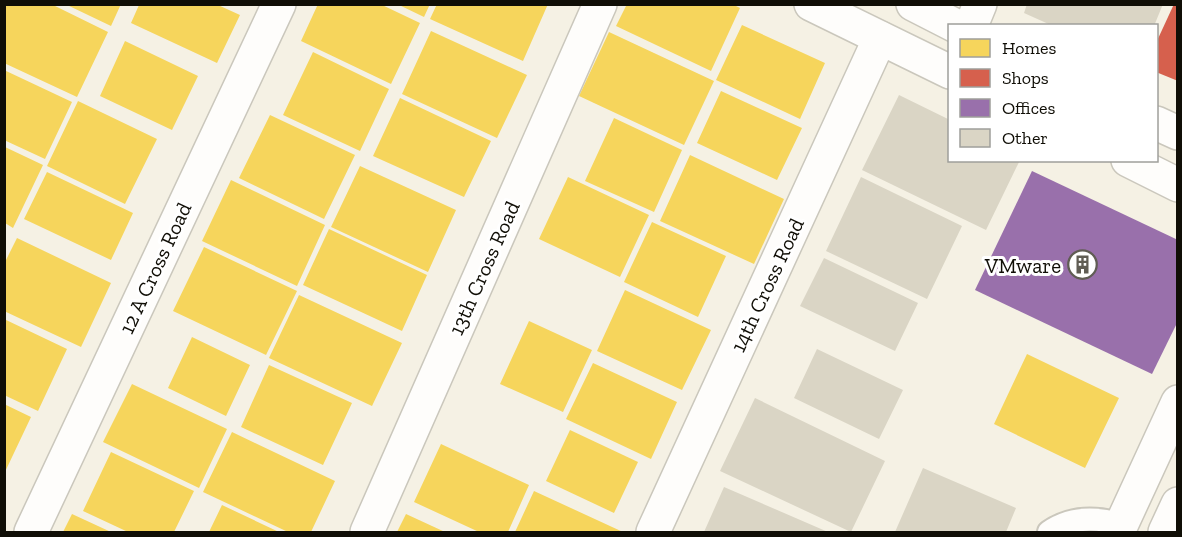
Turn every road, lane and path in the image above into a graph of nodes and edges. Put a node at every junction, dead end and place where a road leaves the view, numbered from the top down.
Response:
1 (279, 4) edge
2 (600, 4) edge
3 (811, 4) edge
4 (913, 4) edge
5 (980, 4) edge
6 (952, 24) edge
7 (972, 24) edge
8 (880, 38) junction
9 (948, 71) edge
10 (1158, 124) edge
11 (1178, 133) edge
12 (1132, 162) edge
13 (1178, 185) edge
14 (1178, 402) edge
15 (1178, 504) edge
16 (1120, 529) edge
17 (31, 532) edge
18 (367, 532) edge
19 (654, 532) edge
20 (1049, 532) edge
21 (1165, 532) edge

1 - 17 main road, 12 A Cross Road
2 - 18 main road, 13th Cross Road
3 - 8 main road
4 - 6 main road
5 - 7 main road
8 - 9 main road
8 - 19 main road, 14th Cross Road
10 - 11 main road
12 - 13 main road
14 - 16 main road
15 - 21 main road
16 - 20 lane

